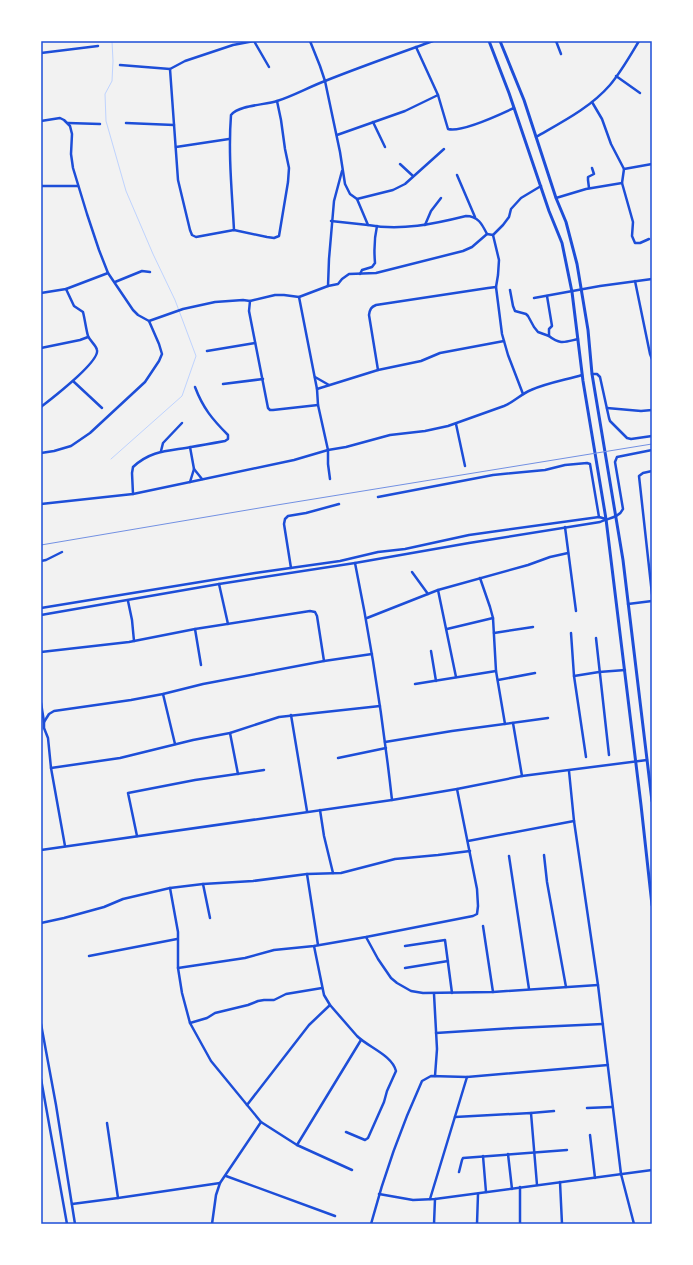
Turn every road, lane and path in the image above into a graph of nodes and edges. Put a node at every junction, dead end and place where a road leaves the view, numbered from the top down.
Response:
1 (231, 41) edge
2 (254, 41) edge
3 (310, 41) edge
4 (433, 41) edge
5 (489, 41) edge
6 (500, 41) edge
7 (556, 41) edge
8 (639, 41) edge
9 (233, 45) junction
10 (98, 46) dead end
11 (416, 47) junction
12 (41, 53) edge
13 (561, 54) dead end
14 (120, 65) dead end
15 (269, 67) dead end
16 (170, 69) junction
17 (616, 76) junction
18 (325, 81) junction
19 (640, 93) dead end
20 (438, 95) junction
21 (277, 101) junction
22 (592, 102) junction
23 (514, 108) junction
24 (41, 121) edge
25 (68, 122) junction
26 (373, 122) junction
27 (126, 123) dead end
28 (100, 124) dead end
29 (174, 125) junction
30 (337, 135) junction
31 (536, 137) junction
32 (229, 139) junction
33 (176, 147) junction
34 (385, 147) dead end
35 (444, 149) dead end
36 (400, 164) dead end
37 (652, 164) edge
38 (592, 168) dead end
39 (343, 169) junction
40 (624, 169) junction
41 (457, 175) dead end
42 (413, 176) junction
43 (622, 183) junction
44 (41, 186) edge
45 (78, 186) junction
46 (541, 186) junction
47 (589, 188) junction
48 (441, 198) dead end
49 (556, 198) junction
50 (357, 199) junction
51 (475, 217) junction
52 (331, 221) junction
53 (368, 225) junction
54 (424, 225) junction
55 (378, 226) junction
56 (234, 230) junction
57 (487, 234) junction
58 (493, 235) junction
59 (649, 239) dead end
60 (150, 272) dead end
61 (108, 273) junction
62 (360, 274) junction
63 (652, 279) edge
64 (635, 281) junction
65 (115, 282) junction
66 (328, 286) junction
67 (496, 287) junction
68 (66, 289) junction
69 (510, 290) dead end
70 (582, 290) junction
71 (572, 292) junction
72 (41, 293) edge
73 (547, 296) junction
74 (299, 297) junction
75 (534, 298) dead end
76 (250, 301) junction
77 (149, 321) junction
78 (549, 336) junction
79 (88, 337) junction
80 (578, 339) junction
81 (504, 341) junction
82 (255, 343) junction
83 (41, 348) edge
84 (208, 351) dead end
85 (652, 359) edge
86 (378, 370) junction
87 (592, 374) junction
88 (582, 375) junction
89 (315, 377) junction
90 (263, 379) junction
91 (73, 381) junction
92 (224, 384) dead end
93 (330, 385) junction
94 (195, 387) dead end
95 (317, 389) junction
96 (523, 394) junction
97 (318, 405) junction
98 (41, 407) edge
99 (102, 408) dead end
100 (607, 408) junction
101 (652, 410) edge
102 (182, 423) dead end
103 (456, 424) junction
104 (652, 436) edge
105 (190, 448) junction
106 (328, 450) junction
107 (652, 450) edge
108 (162, 451) junction
109 (41, 453) edge
110 (465, 466) dead end
111 (194, 469) junction
112 (652, 471) edge
113 (202, 479) junction
114 (330, 479) dead end
115 (190, 482) junction
116 (134, 494) junction
117 (378, 497) dead end
118 (41, 504) edge
119 (339, 504) dead end
120 (599, 517) junction
121 (616, 517) junction
122 (606, 519) junction
123 (565, 527) junction
124 (62, 552) dead end
125 (568, 553) junction
126 (41, 561) edge
127 (355, 563) junction
128 (290, 568) junction
129 (412, 572) dead end
130 (480, 578) junction
131 (219, 584) junction
132 (438, 590) junction
133 (428, 594) junction
134 (652, 594) edge
135 (128, 601) junction
136 (652, 601) edge
137 (628, 604) junction
138 (41, 608) edge
139 (576, 611) dead end
140 (41, 615) edge
141 (367, 618) junction
142 (493, 618) junction
143 (228, 624) junction
144 (533, 627) dead end
145 (195, 629) junction
146 (447, 629) junction
147 (494, 633) junction
148 (571, 633) dead end
149 (596, 638) dead end
150 (134, 641) junction
151 (431, 651) dead end
152 (41, 652) edge
153 (372, 654) junction
154 (324, 661) junction
155 (201, 665) dead end
156 (625, 670) junction
157 (496, 671) junction
158 (600, 672) junction
159 (536, 673) dead end
160 (574, 676) junction
161 (456, 677) junction
162 (498, 680) junction
163 (436, 681) junction
164 (415, 684) dead end
165 (163, 694) junction
166 (41, 703) edge
167 (380, 706) junction
168 (291, 715) junction
169 (548, 718) dead end
170 (44, 722) junction
171 (513, 723) junction
172 (505, 724) junction
173 (42, 728) edge
174 (230, 733) junction
175 (385, 742) junction
176 (175, 744) junction
177 (386, 748) junction
178 (609, 755) dead end
179 (586, 756) dead end
180 (338, 758) dead end
181 (647, 760) junction
182 (636, 761) junction
183 (52, 768) junction
184 (264, 770) dead end
185 (569, 771) junction
186 (238, 774) junction
187 (522, 776) junction
188 (457, 789) junction
189 (392, 800) junction
190 (652, 801) edge
191 (320, 810) junction
192 (307, 811) junction
193 (574, 821) junction
194 (136, 836) junction
195 (468, 842) junction
196 (65, 846) junction
197 (41, 850) edge
198 (470, 851) junction
199 (544, 855) dead end
200 (509, 856) dead end
201 (333, 873) junction
202 (307, 874) junction
203 (203, 884) junction
204 (170, 888) junction
205 (652, 905) edge
206 (210, 918) dead end
207 (41, 923) edge
208 (483, 926) dead end
209 (366, 937) junction
210 (177, 939) junction
211 (316, 945) junction
212 (405, 946) dead end
213 (89, 956) dead end
214 (448, 961) junction
215 (178, 968) junction
216 (405, 968) dead end
217 (598, 985) junction
218 (566, 987) junction
219 (322, 988) junction
220 (529, 990) junction
221 (493, 992) junction
222 (452, 993) junction
223 (434, 994) junction
224 (330, 1005) junction
225 (190, 1023) junction
226 (41, 1024) edge
227 (603, 1024) junction
228 (436, 1033) junction
229 (361, 1040) junction
230 (608, 1065) junction
231 (435, 1076) junction
232 (467, 1077) junction
233 (41, 1079) edge
234 (247, 1104) junction
235 (612, 1107) junction
236 (587, 1108) dead end
237 (554, 1111) dead end
238 (531, 1113) junction
239 (455, 1117) junction
240 (261, 1122) junction
241 (107, 1123) dead end
242 (346, 1132) dead end
243 (590, 1135) dead end
244 (297, 1145) junction
245 (567, 1150) dead end
246 (535, 1152) junction
247 (508, 1154) junction
248 (483, 1156) junction
249 (352, 1170) dead end
250 (652, 1170) edge
251 (459, 1172) dead end
252 (621, 1174) junction
253 (226, 1176) junction
254 (595, 1178) junction
255 (560, 1182) junction
256 (220, 1183) junction
257 (537, 1185) junction
258 (520, 1187) junction
259 (512, 1189) junction
260 (486, 1192) junction
261 (379, 1194) junction
262 (478, 1194) junction
263 (118, 1198) junction
264 (430, 1199) junction
265 (435, 1199) junction
266 (72, 1204) junction
267 (334, 1216) dead end
268 (67, 1224) edge
269 (75, 1224) edge
270 (212, 1224) edge
271 (371, 1224) edge
272 (434, 1224) edge
273 (477, 1224) edge
274 (520, 1224) edge
275 (562, 1224) edge
276 (634, 1224) edge

1 - 9 street
2 - 9 street
2 - 15 street
3 - 18 street
4 - 11 street
5 - 23 main road
6 - 31 main road
7 - 13 street
8 - 17 street
9 - 16 street
10 - 12 street
11 - 18 street
11 - 20 street
14 - 16 street
16 - 29 street
17 - 19 street
17 - 22 street
18 - 21 street
18 - 30 street
20 - 23 street
20 - 26 street
21 - 32 street
21 - 56 street
22 - 31 street
22 - 40 street
23 - 46 main road
24 - 25 street
25 - 28 street
25 - 45 street
26 - 30 street
26 - 34 street
27 - 29 street
29 - 33 street
30 - 39 street
31 - 49 main road
32 - 33 street
32 - 56 street
33 - 56 street
35 - 42 street
36 - 42 street
37 - 40 street
38 - 47 street
39 - 50 street
39 - 52 street
40 - 43 street
41 - 51 street
42 - 50 street
43 - 47 street
43 - 59 street
44 - 45 street
45 - 61 street
46 - 58 street
46 - 71 main road
47 - 49 street
48 - 54 street
49 - 70 main road
50 - 53 street
51 - 54 street
51 - 57 street
52 - 53 street
52 - 66 street
53 - 55 street
54 - 55 street
55 - 62 street
57 - 58 street
57 - 62 street
58 - 67 street
60 - 65 street
61 - 65 street
61 - 68 street
62 - 66 street
63 - 64 street
64 - 70 street
64 - 85 street
65 - 77 street
66 - 74 street
67 - 81 street
67 - 86 street
68 - 72 street
68 - 79 street
69 - 78 street
70 - 71 street
70 - 87 main road
71 - 73 street
71 - 80 main road
73 - 75 street
73 - 78 street
74 - 76 street
74 - 89 street
76 - 77 street
76 - 82 street
77 - 109 street
78 - 80 street
79 - 83 street
79 - 91 street
80 - 88 main road
81 - 86 street
81 - 96 street
82 - 84 street
82 - 90 street
86 - 93 street
87 - 100 street
87 - 121 main road
88 - 96 street
88 - 122 main road
89 - 93 street
89 - 95 street
90 - 92 street
90 - 97 street
91 - 98 street
91 - 99 street
93 - 95 street
94 - 105 street
95 - 97 street
96 - 103 street
97 - 106 street
100 - 101 street
100 - 104 street
102 - 108 street
103 - 106 street
103 - 110 street
105 - 108 street
105 - 111 street
106 - 113 street
106 - 114 street
107 - 121 street
108 - 116 street
111 - 113 street
111 - 115 street
112 - 134 street
113 - 115 street
115 - 116 street
116 - 118 street
117 - 120 street
119 - 128 street
120 - 122 street
120 - 128 street
121 - 122 street
121 - 137 main road
122 - 123 street
122 - 156 main road
123 - 125 street
123 - 127 street
124 - 126 street
125 - 130 street
125 - 139 street
127 - 131 street
127 - 141 street
128 - 138 street
129 - 133 street
130 - 132 street
130 - 142 street
131 - 135 street
131 - 143 street
132 - 133 street
132 - 146 street
133 - 141 street
135 - 140 street
135 - 150 street
136 - 137 street
137 - 181 main road
141 - 153 street
142 - 146 street
142 - 147 street
143 - 145 street
143 - 154 street
144 - 147 street
145 - 150 street
145 - 155 street
146 - 161 street
147 - 157 street
148 - 160 street
149 - 158 street
150 - 152 street
151 - 163 street
153 - 154 street
153 - 167 street
154 - 165 street
156 - 158 street
156 - 182 main road
157 - 161 street
157 - 162 street
158 - 160 street
158 - 178 street
159 - 162 street
160 - 179 street
161 - 163 street
162 - 172 street
163 - 164 street
165 - 170 street
165 - 176 street
166 - 170 street
167 - 168 street
167 - 175 street
168 - 174 street
168 - 192 street
169 - 171 street
170 - 173 street
171 - 172 street
171 - 187 street
172 - 175 street
173 - 183 street
174 - 176 street
174 - 186 street
175 - 177 street
176 - 183 street
177 - 180 street
177 - 189 street
181 - 182 street
181 - 190 main road
182 - 185 street
182 - 205 main road
183 - 196 street
184 - 186 street
185 - 187 street
185 - 193 street
186 - 194 street
187 - 188 street
188 - 189 street
188 - 195 street
189 - 191 street
191 - 192 street
191 - 201 street
192 - 194 street
193 - 195 street
193 - 217 street
194 - 196 street
195 - 198 street
196 - 197 street
198 - 201 street
198 - 209 street
199 - 218 street
200 - 220 street
201 - 202 street
202 - 203 street
202 - 211 street
203 - 204 street
203 - 206 street
204 - 207 street
204 - 210 street
208 - 221 street
209 - 211 street
209 - 223 street
210 - 213 street
210 - 215 street
211 - 215 street
211 - 219 street
212 - 214 street
214 - 216 street
214 - 222 street
215 - 225 street
217 - 218 street
217 - 227 street
218 - 220 street
219 - 224 street
219 - 225 street
220 - 221 street
221 - 222 street
222 - 223 street
223 - 228 street
224 - 229 street
224 - 234 street
225 - 234 street
226 - 266 street
227 - 228 street
227 - 230 street
228 - 231 street
229 - 242 street
229 - 244 street
230 - 232 street
230 - 235 street
231 - 232 street
231 - 261 street
232 - 239 street
233 - 268 street
234 - 240 street
235 - 236 street
235 - 252 street
237 - 238 street
238 - 239 street
238 - 246 street
239 - 264 street
240 - 244 street
240 - 253 street
241 - 263 street
243 - 254 street
244 - 249 street
245 - 246 street
246 - 247 street
246 - 257 street
247 - 248 street
247 - 259 street
248 - 251 street
248 - 260 street
250 - 252 street
252 - 254 street
252 - 276 street
253 - 256 street
253 - 267 street
254 - 255 street
255 - 257 street
255 - 275 street
256 - 263 street
256 - 270 street
257 - 258 street
258 - 259 street
258 - 274 street
259 - 260 street
260 - 262 street
261 - 264 street
261 - 271 street
262 - 265 street
262 - 273 street
263 - 266 street
264 - 265 street
265 - 272 street
266 - 269 street

